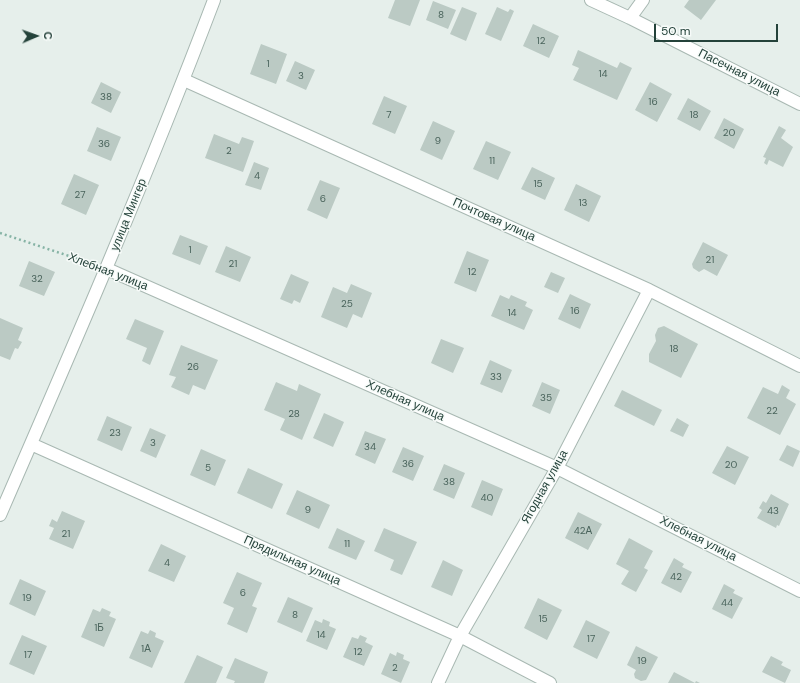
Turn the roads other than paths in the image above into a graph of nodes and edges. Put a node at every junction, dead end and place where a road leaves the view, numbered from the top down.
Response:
1 (214, 0) edge
2 (591, 0) edge
3 (644, 0) edge
4 (630, 18) junction
5 (184, 80) junction
6 (800, 104) edge
7 (107, 269) junction
8 (649, 290) junction
9 (800, 366) edge
10 (31, 444) junction
11 (557, 468) junction
12 (0, 515) edge
13 (800, 591) edge
14 (460, 636) junction
15 (438, 683) edge
16 (550, 683) edge

1 - 5 street, улица Мингер
2 - 4 street, Пасечная улица
3 - 4 street
4 - 6 street, Пасечная улица
5 - 7 street, улица Мингер
5 - 8 street, Почтовая улица
7 - 10 street, улица Мингер
7 - 11 street, Хлебная улица
8 - 9 street, Почтовая улица
8 - 11 street, Ягодная улица
10 - 12 street, улица Мингер
10 - 14 street, Прядильная улица
11 - 13 street, Хлебная улица
11 - 14 street, Ягодная улица
14 - 15 street, Ягодная улица
14 - 16 street, Прядильная улица

